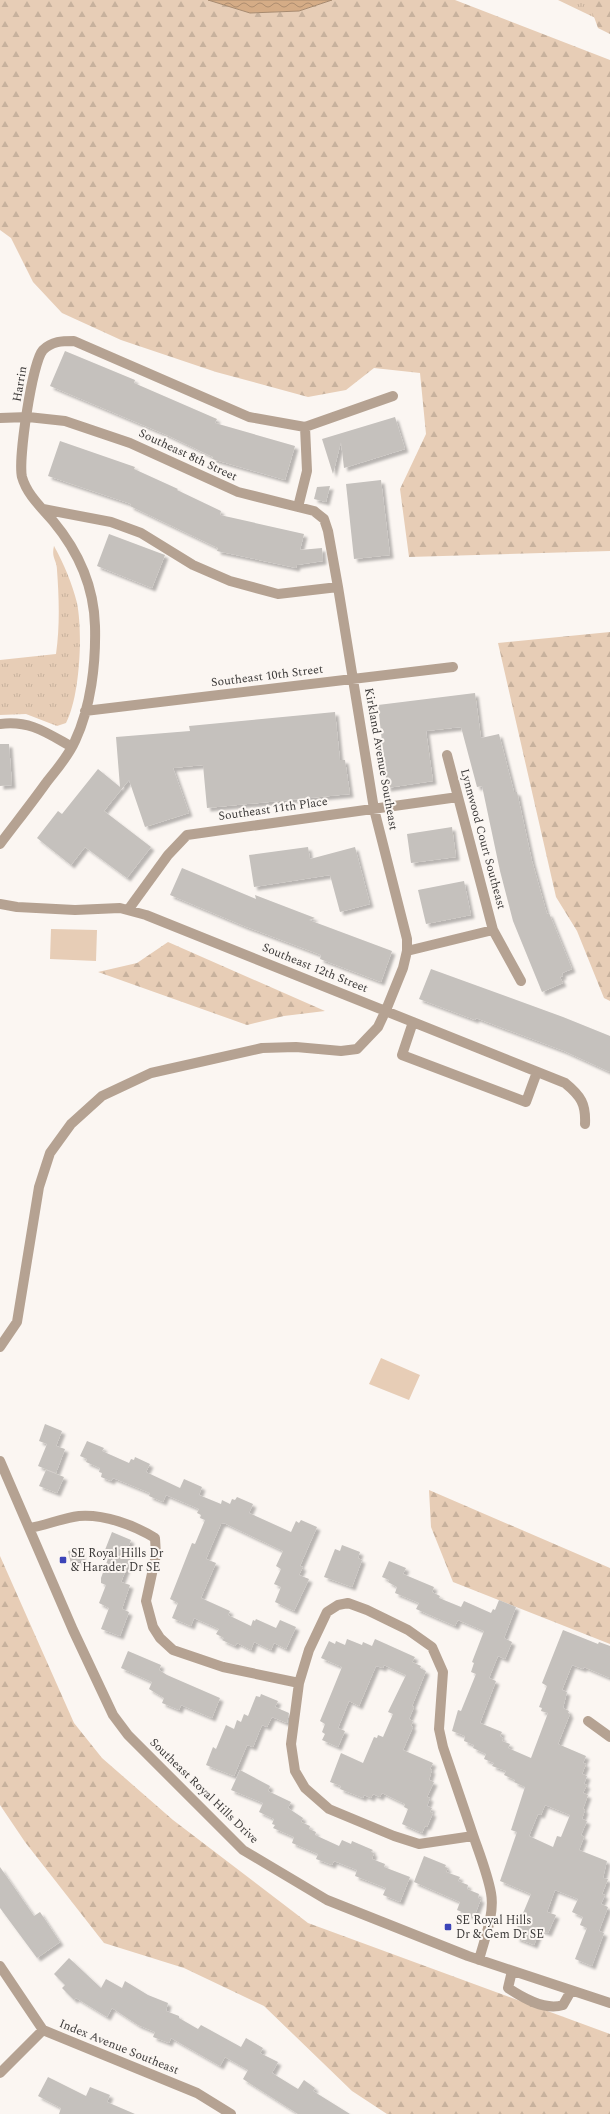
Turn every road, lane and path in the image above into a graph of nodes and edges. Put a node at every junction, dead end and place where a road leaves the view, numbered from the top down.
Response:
1 (393, 396) dead end
2 (28, 417) junction
3 (0, 418) edge
4 (305, 427) junction
5 (298, 507) junction
6 (43, 509) junction
7 (328, 531) joint
8 (338, 587) junction
9 (453, 667) dead end
10 (353, 679) junction
11 (85, 712) junction
12 (0, 724) edge
13 (72, 747) junction
14 (447, 755) dead end
15 (458, 797) junction
16 (374, 809) junction
17 (0, 844) edge
18 (0, 904) edge
19 (128, 910) junction
20 (493, 930) junction
21 (408, 951) junction
22 (521, 981) dead end
23 (386, 1010) junction
24 (413, 1022) junction
25 (537, 1072) junction
26 (585, 1124) dead end
27 (0, 1347) edge
28 (0, 1461) edge
29 (30, 1528) junction
30 (299, 1683) junction
31 (588, 1721) dead end
32 (610, 1737) edge
33 (473, 1836) junction
34 (479, 1960) junction
35 (0, 1966) edge
36 (512, 1971) junction
37 (571, 1991) junction
38 (610, 2004) edge
39 (44, 2030) junction
40 (0, 2073) edge
41 (231, 2114) edge

1 - 4 street
2 - 3 street, Southeast 8th Street
2 - 4 street, Harrin
2 - 5 street, Southeast 8th Street
2 - 6 street, Harrin
4 - 5 street
5 - 7 street, Southeast 8th Street
6 - 8 street
6 - 11 street, Harrin
7 - 8 street, Kirkland Avenue Southeast
8 - 10 street, Kirkland Avenue Southeast
9 - 10 street, Southeast 10th Street
10 - 11 street, Southeast 10th Street
10 - 16 street, Kirkland Avenue Southeast
11 - 13 street, Harrin
12 - 13 street
13 - 17 street, Harrin
14 - 15 street, Lynnwood Court Southeast
15 - 16 street, Southeast 11th Place
15 - 20 street, Lynnwood Court Southeast
16 - 19 street, Southeast 11th Place
16 - 21 street, Kirkland Avenue Southeast
18 - 19 street, Southeast 12th Street
19 - 23 street, Southeast 12th Street
20 - 21 street
20 - 22 street, Lynnwood Court Southeast
21 - 23 street, Kirkland Avenue Southeast
23 - 24 street, Southeast 12th Street
23 - 27 street, Kirkland Avenue Southeast
24 - 25 street, Southeast 12th Street
24 - 25 street
25 - 26 street, Southeast 12th Street
28 - 29 street, Southeast Royal Hills Drive
29 - 30 street
29 - 34 street, Southeast Royal Hills Drive
30 - 33 street
30 - 33 street
31 - 32 street
33 - 34 street
34 - 36 street, Southeast Royal Hills Drive
35 - 39 street, Index Avenue Southeast
36 - 37 street, Southeast Royal Hills Drive
36 - 37 street
37 - 38 street, Southeast Royal Hills Drive
39 - 40 street
39 - 41 street, Index Avenue Southeast

